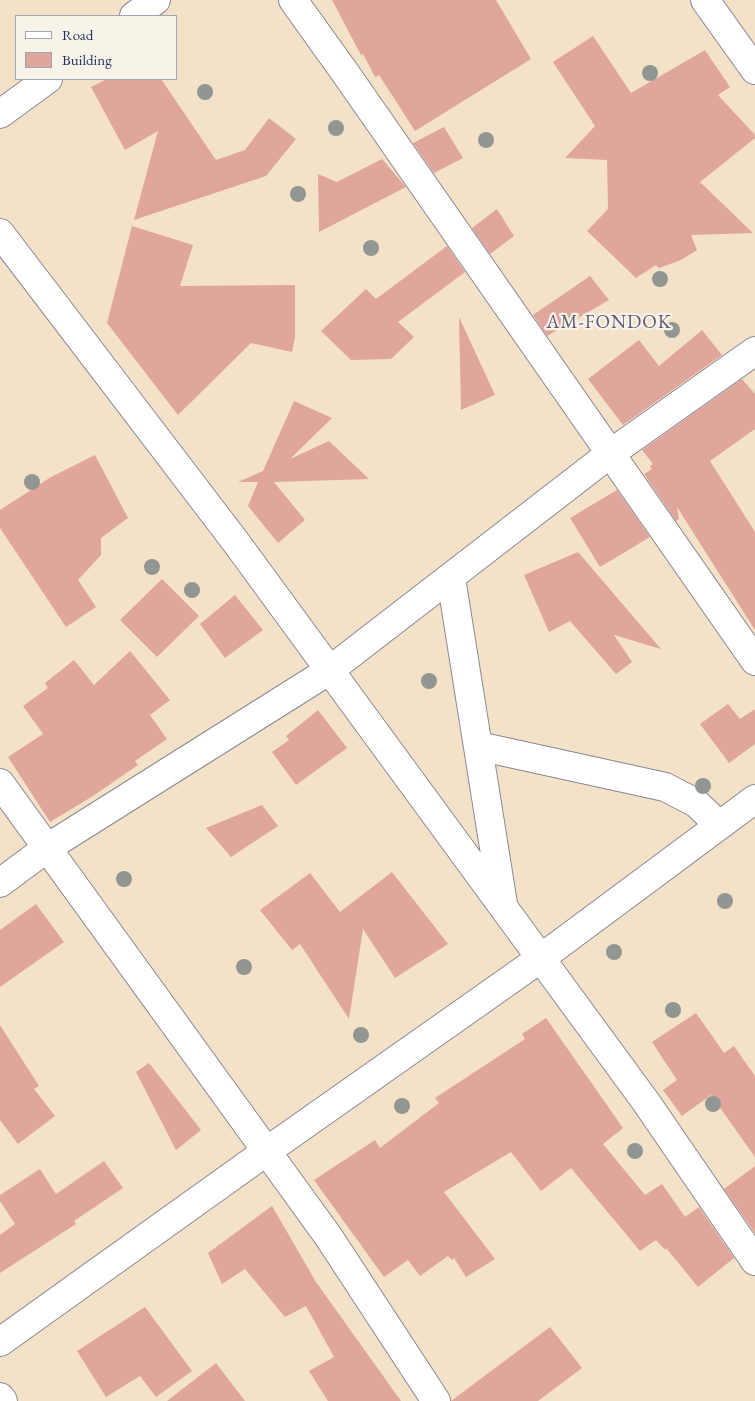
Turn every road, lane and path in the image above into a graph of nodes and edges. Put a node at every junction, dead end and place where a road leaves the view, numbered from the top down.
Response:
1 (156, 0) edge
2 (293, 0) edge
3 (705, 0) edge
4 (135, 15) edge
5 (755, 70) edge
6 (47, 80) edge
7 (0, 114) edge
8 (0, 233) edge
9 (755, 351) edge
10 (611, 453) junction
11 (451, 578) junction
12 (755, 661) edge
13 (330, 670) junction
14 (478, 746) junction
15 (0, 783) edge
16 (755, 799) edge
17 (720, 825) junction
18 (47, 848) junction
19 (0, 883) edge
20 (504, 908) junction
21 (541, 958) junction
22 (267, 1151) junction
23 (755, 1261) edge
24 (0, 1342) edge
25 (0, 1397) edge
26 (3, 1401) edge
27 (436, 1401) edge

1 - 4 street
2 - 10 street
3 - 5 street
6 - 7 street
8 - 13 street
9 - 10 street
10 - 11 street
10 - 12 street
11 - 13 street
11 - 14 street
13 - 18 street
13 - 20 street
14 - 17 street
14 - 20 street
15 - 18 street
16 - 17 street
17 - 21 street
18 - 19 street
18 - 22 street
20 - 21 street
21 - 22 street
21 - 23 street
22 - 24 street
22 - 27 street
25 - 26 street

